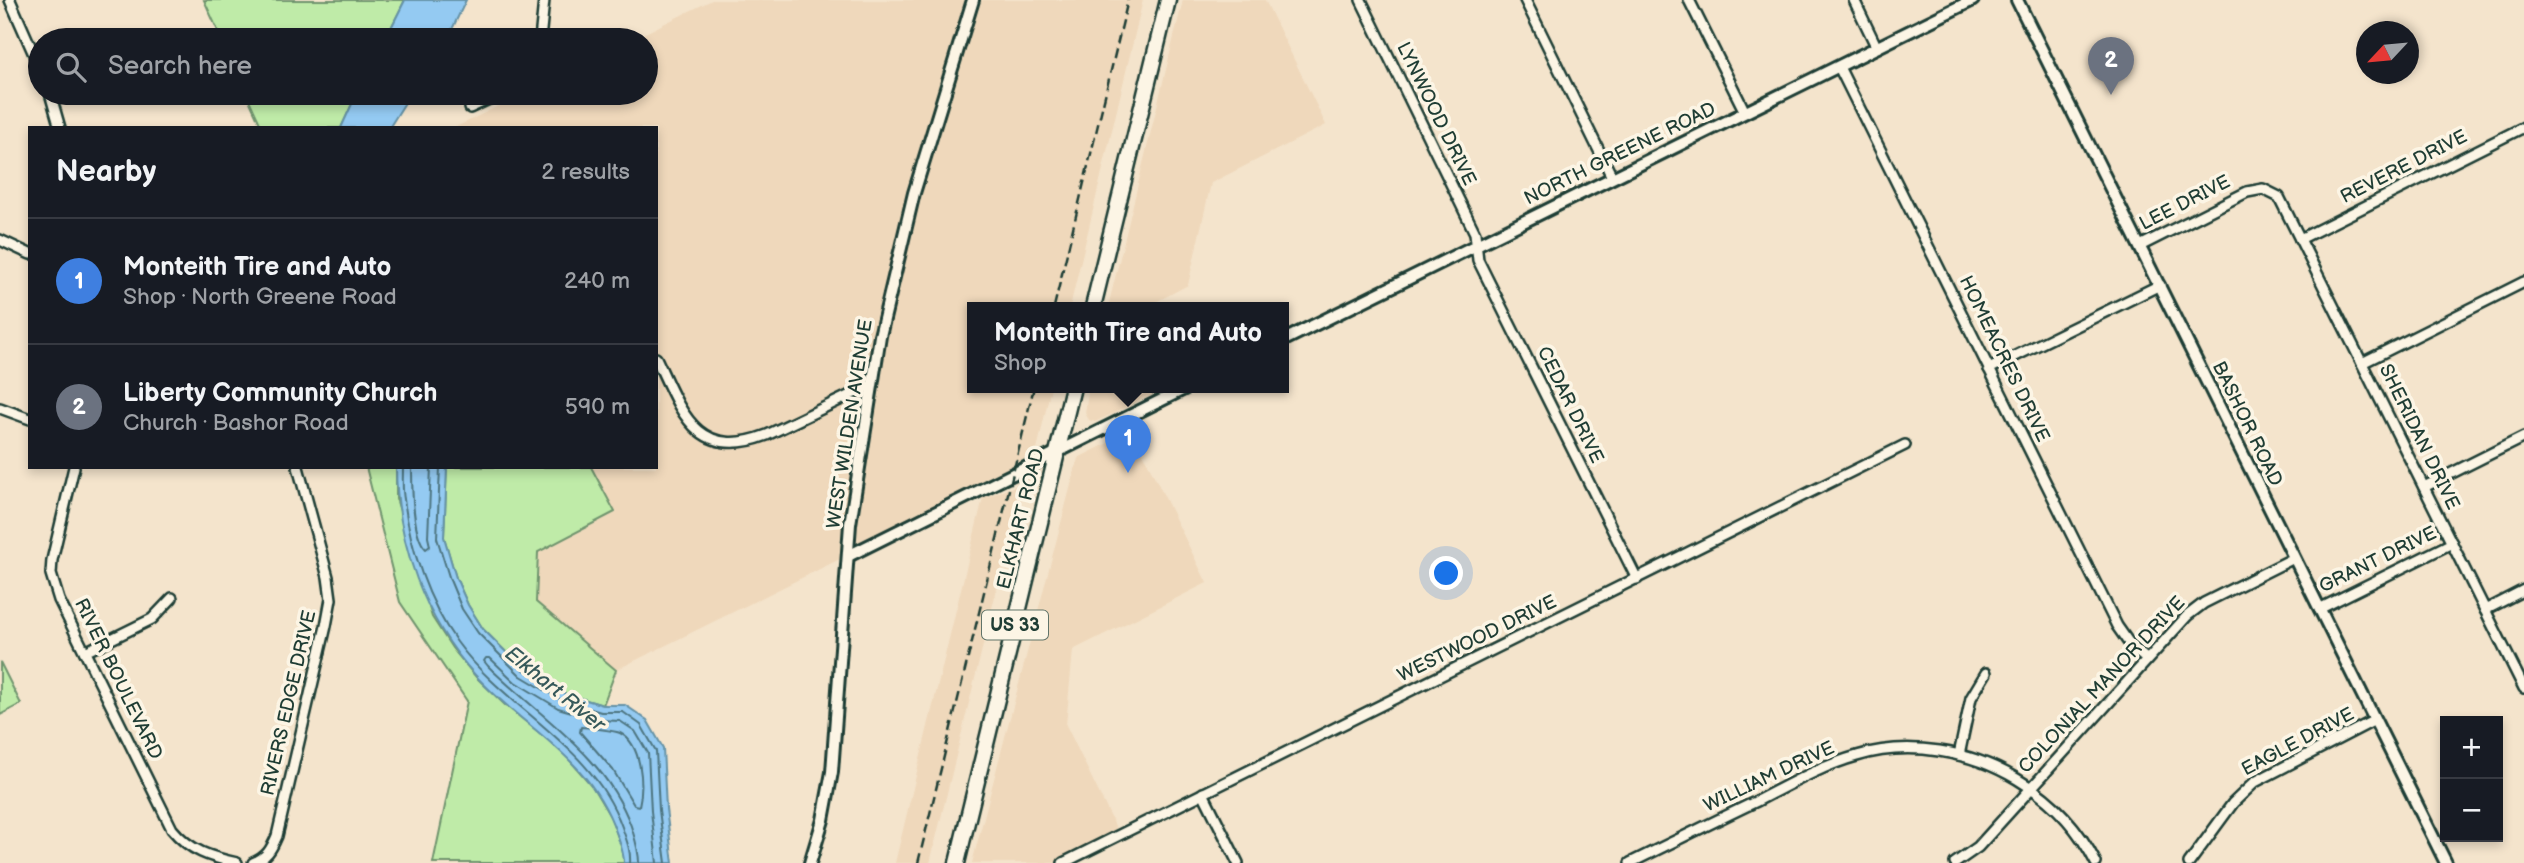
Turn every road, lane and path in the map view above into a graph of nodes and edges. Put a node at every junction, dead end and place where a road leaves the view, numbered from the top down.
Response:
1 (10, 0) edge
2 (544, 0) edge
3 (973, 0) edge
4 (1168, 0) edge
5 (1361, 0) edge
6 (1525, 0) edge
7 (1689, 0) edge
8 (1854, 0) edge
9 (1973, 0) edge
10 (2017, 0) edge
11 (541, 28) edge
12 (28, 41) edge
13 (1877, 48) junction
14 (1839, 66) junction
15 (53, 105) edge
16 (476, 105) edge
17 (470, 108) dead end
18 (1745, 112) junction
19 (59, 126) edge
20 (2524, 127) edge
21 (1612, 177) junction
22 (2283, 202) joint
23 (2300, 239) junction
24 (0, 240) edge
25 (1477, 244) junction
26 (2140, 246) junction
27 (28, 253) edge
28 (2524, 282) edge
29 (2160, 285) junction
30 (1094, 302) edge
31 (1289, 338) edge
32 (658, 362) edge
33 (2362, 363) junction
34 (1989, 369) junction
35 (871, 386) junction
36 (1072, 393) edge
37 (1176, 393) edge
38 (0, 408) edge
39 (28, 418) edge
40 (2524, 437) edge
41 (1905, 445) dead end
42 (1057, 454) junction
43 (74, 469) edge
44 (299, 469) edge
45 (2424, 487) junction
46 (2452, 543) junction
47 (848, 556) junction
48 (2294, 558) junction
49 (1637, 579) junction
50 (2524, 590) edge
51 (172, 598) dead end
52 (2319, 609) junction
53 (2485, 610) junction
54 (85, 652) junction
55 (2147, 659) junction
56 (1986, 673) dead end
57 (2524, 688) edge
58 (2375, 720) junction
59 (1959, 755) junction
60 (2030, 787) junction
61 (1203, 793) junction
62 (256, 861) edge
63 (237, 863) edge
64 (810, 863) edge
65 (957, 863) edge
66 (1063, 863) edge
67 (1238, 863) edge
68 (1630, 863) edge
69 (1955, 863) edge
70 (2096, 863) edge
71 (2189, 863) edge
72 (2446, 863) edge

1 - 12 street
2 - 11 street
3 - 35 street, WEST WILDEN AVENUE
4 - 30 highway
5 - 25 street, LYNWOOD DRIVE
6 - 21 street
7 - 18 street
8 - 13 street
9 - 13 street, NORTH GREENE ROAD
10 - 26 street, BASHOR ROAD
13 - 14 street, NORTH GREENE ROAD
14 - 18 street, NORTH GREENE ROAD
14 - 34 street, HOMEACRES DRIVE
15 - 19 street
16 - 17 street
18 - 21 street, NORTH GREENE ROAD
20 - 23 street, REVERE DRIVE
21 - 25 street, NORTH GREENE ROAD
22 - 23 street, SHERIDAN DRIVE
22 - 26 street, LEE DRIVE
23 - 33 street, SHERIDAN DRIVE
24 - 27 street
25 - 31 street, NORTH GREENE ROAD
25 - 49 street, CEDAR DRIVE
26 - 29 street, BASHOR ROAD
28 - 33 street
29 - 34 street
29 - 48 street, BASHOR ROAD
32 - 35 street
33 - 45 street, SHERIDAN DRIVE
34 - 55 street, HOMEACRES DRIVE
35 - 47 street, WEST WILDEN AVENUE
36 - 42 highway, ELKHART ROAD / US 33
37 - 42 street
38 - 39 street
40 - 45 street
41 - 49 street, WESTWOOD DRIVE
42 - 47 street
42 - 65 highway, ELKHART ROAD / US 33
43 - 54 street, RIVER BOULEVARD
44 - 62 street, RIVERS EDGE DRIVE
45 - 46 street, SHERIDAN DRIVE
46 - 52 street, GRANT DRIVE
46 - 53 street, SHERIDAN DRIVE
47 - 64 street, WEST WILDEN AVENUE
48 - 52 street, BASHOR ROAD
48 - 55 street, COLONIAL MANOR DRIVE
49 - 61 street, WESTWOOD DRIVE
50 - 53 street
51 - 54 street
52 - 58 street, BASHOR ROAD
53 - 57 street, SHERIDAN DRIVE
54 - 63 street, RIVER BOULEVARD
55 - 60 street, COLONIAL MANOR DRIVE
56 - 59 street
58 - 71 street, EAGLE DRIVE
58 - 72 street, BASHOR ROAD
59 - 60 street, WILLIAM DRIVE
59 - 68 street, WILLIAM DRIVE
60 - 69 street, COLONIAL MANOR DRIVE
60 - 70 street, WILLIAM DRIVE
61 - 66 street, WESTWOOD DRIVE
61 - 67 street

